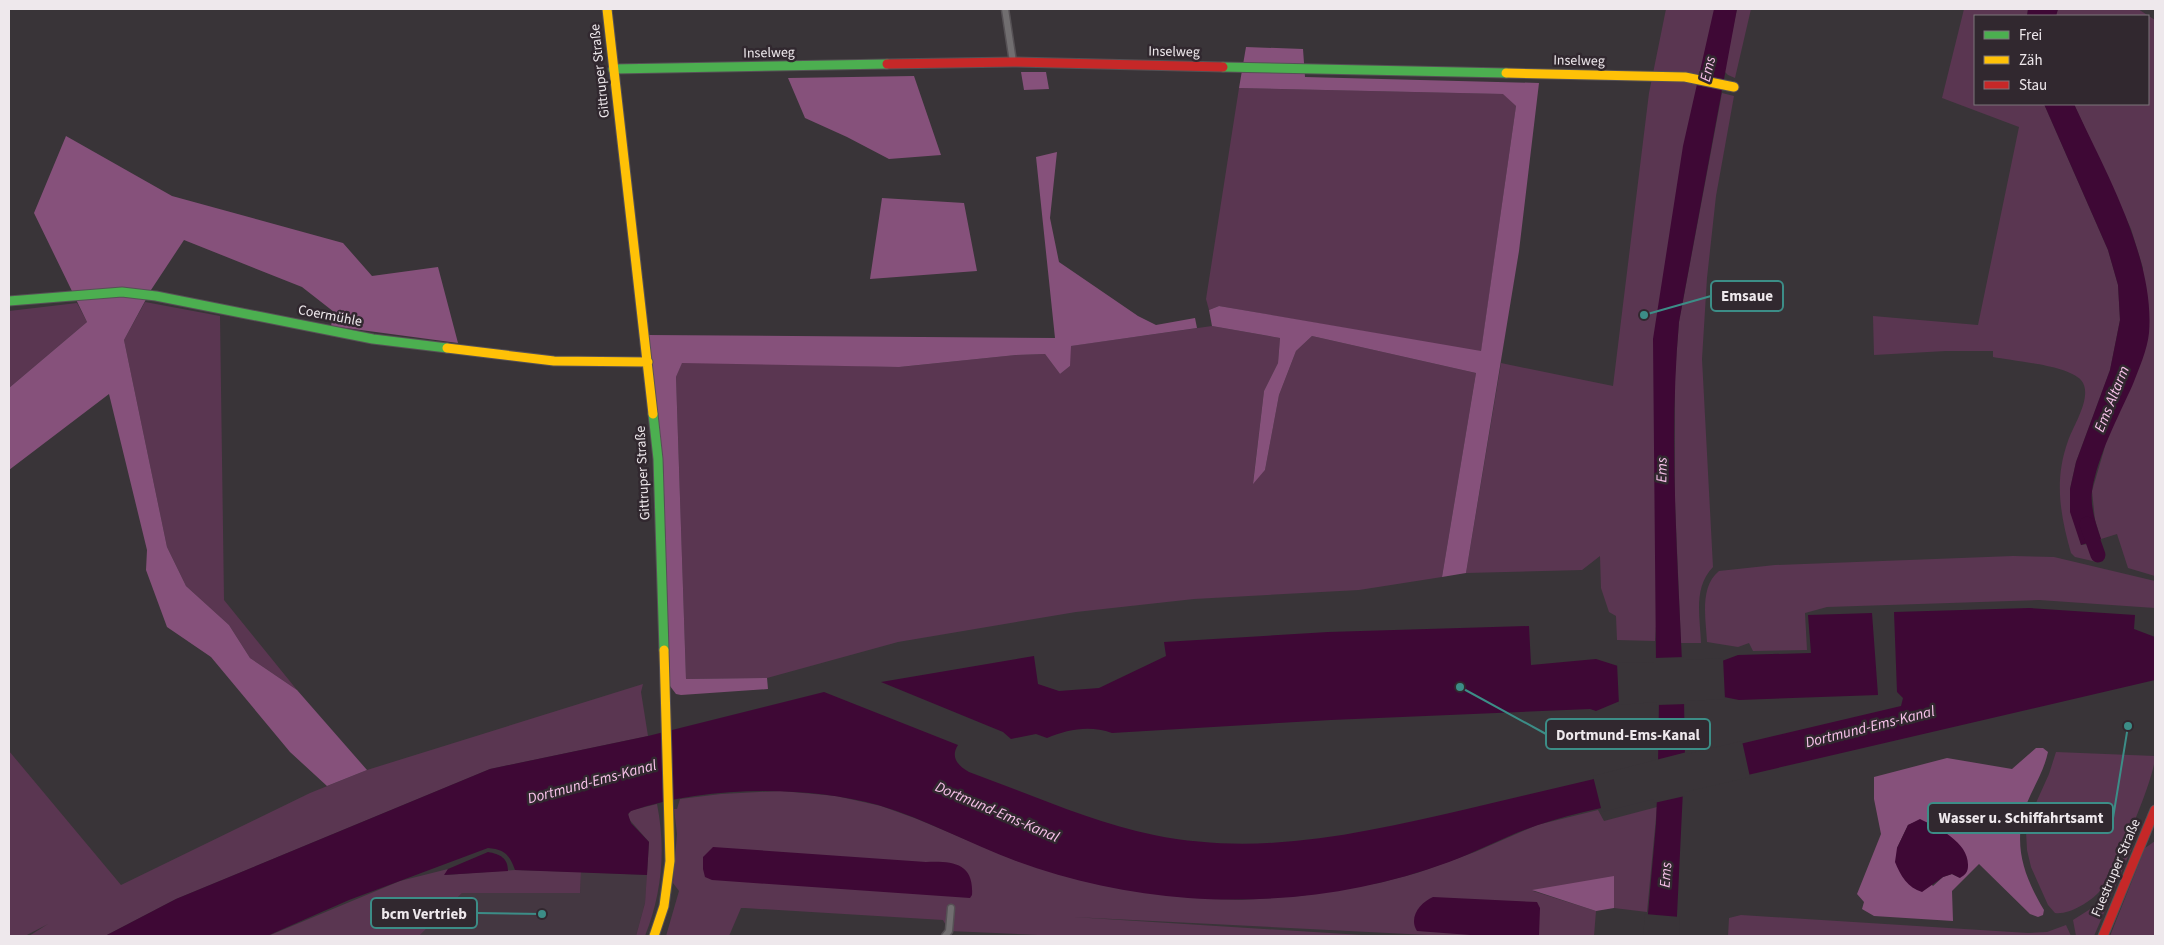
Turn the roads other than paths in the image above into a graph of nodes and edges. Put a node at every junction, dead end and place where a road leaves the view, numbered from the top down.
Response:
1 (608, 9) edge
2 (1005, 9) edge
3 (1013, 62) junction
4 (613, 69) junction
5 (1734, 88) dead end
6 (9, 301) edge
7 (648, 362) junction
8 (2155, 810) edge
9 (951, 908) dead end
10 (654, 936) edge
11 (945, 936) edge
12 (2103, 936) edge

1 - 4 street, Gittruper Straße
2 - 3 street
3 - 4 street, Inselweg
3 - 5 street, Inselweg
4 - 7 street, Gittruper Straße
6 - 7 street, Coermühle
7 - 10 street, Gittruper Straße
8 - 12 street, Fuestruper Straße
9 - 11 street

